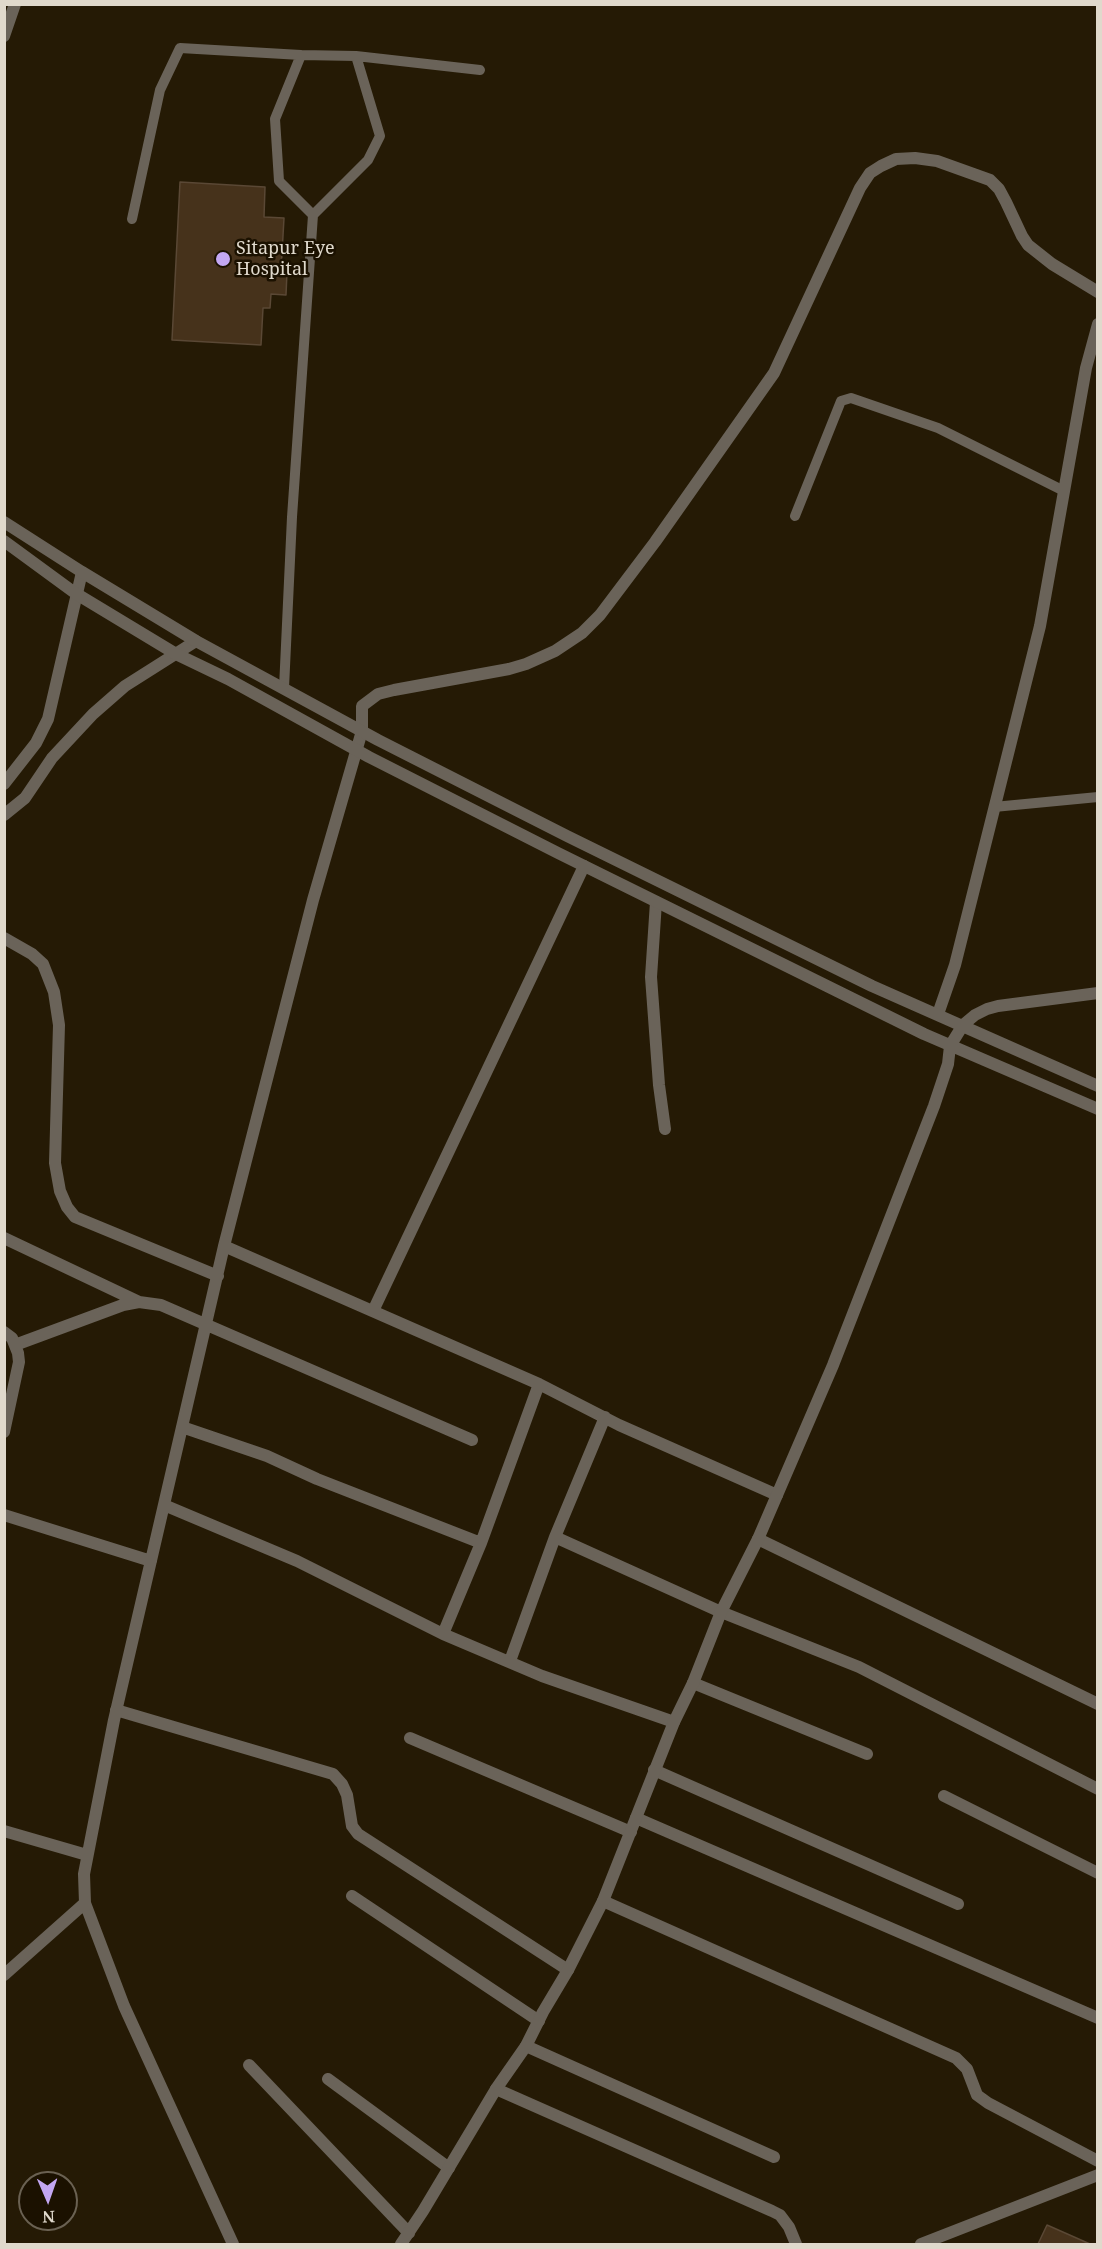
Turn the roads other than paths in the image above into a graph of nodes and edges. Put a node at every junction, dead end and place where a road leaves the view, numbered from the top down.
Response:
1 (15, 4) edge
2 (4, 36) edge
3 (301, 55) junction
4 (356, 56) junction
5 (480, 70) dead end
6 (313, 215) junction
7 (132, 219) dead end
8 (1098, 292) edge
9 (1098, 324) edge
10 (1064, 491) junction
11 (795, 516) dead end
12 (4, 522) edge
13 (4, 541) edge
14 (81, 572) junction
15 (75, 593) junction
16 (196, 641) junction
17 (176, 654) junction
18 (284, 688) junction
19 (362, 731) junction
20 (357, 750) junction
21 (4, 784) edge
22 (1098, 796) edge
23 (994, 807) junction
24 (4, 815) edge
25 (584, 866) junction
26 (656, 902) junction
27 (4, 938) edge
28 (1098, 993) edge
29 (938, 1014) junction
30 (963, 1025) junction
31 (950, 1046) junction
32 (1098, 1086) edge
33 (1098, 1109) edge
34 (665, 1129) dead end
35 (4, 1238) edge
36 (224, 1246) junction
37 (218, 1276) junction
38 (139, 1302) junction
39 (373, 1311) junction
40 (207, 1324) junction
41 (4, 1332) edge
42 (15, 1345) junction
43 (539, 1384) junction
44 (605, 1417) junction
45 (182, 1427) junction
46 (4, 1432) edge
47 (472, 1440) dead end
48 (777, 1495) junction
49 (164, 1505) junction
50 (4, 1515) edge
51 (555, 1537) junction
52 (758, 1539) junction
53 (481, 1543) junction
54 (151, 1561) junction
55 (721, 1612) junction
56 (443, 1634) junction
57 (510, 1661) junction
58 (693, 1683) junction
59 (1098, 1704) edge
60 (116, 1710) junction
61 (674, 1722) junction
62 (410, 1738) dead end
63 (867, 1754) dead end
64 (654, 1770) junction
65 (1098, 1789) edge
66 (944, 1796) dead end
67 (636, 1818) junction
68 (4, 1831) edge
69 (631, 1832) junction
70 (87, 1855) junction
71 (1098, 1874) edge
72 (352, 1896) dead end
73 (603, 1900) junction
74 (85, 1903) junction
75 (958, 1904) dead end
76 (568, 1970) junction
77 (4, 1975) edge
78 (1098, 2018) edge
79 (539, 2021) junction
80 (526, 2046) junction
81 (249, 2065) dead end
82 (328, 2079) dead end
83 (496, 2089) junction
84 (774, 2157) dead end
85 (1098, 2161) edge
86 (449, 2168) junction
87 (1098, 2175) edge
88 (409, 2233) junction
89 (233, 2244) edge
90 (401, 2244) edge
91 (795, 2244) edge
92 (921, 2244) edge

1 - 2 street
3 - 4 lane
3 - 6 lane
3 - 7 lane
4 - 5 lane
4 - 6 lane
6 - 18 lane
8 - 19 street
9 - 10 street
10 - 11 lane
10 - 23 street
12 - 14 street
13 - 15 street
14 - 15 street
14 - 16 street
15 - 17 street
15 - 21 street
16 - 17 street
16 - 18 street
17 - 20 street
17 - 24 street
18 - 19 street
19 - 20 street
19 - 29 street
20 - 25 street
20 - 36 street
22 - 23 lane
23 - 29 street
25 - 26 street
25 - 39 street
26 - 31 street
26 - 34 street
27 - 37 street
28 - 30 street
29 - 30 street
30 - 31 street
30 - 32 street
31 - 33 street
31 - 48 street
35 - 38 street
36 - 37 street
36 - 39 street
37 - 40 street
38 - 40 street
38 - 42 street
39 - 43 street
40 - 45 street
40 - 47 street
41 - 42 street
42 - 46 street
43 - 44 street
43 - 53 street
44 - 48 street
44 - 51 street
45 - 49 street
45 - 53 street
48 - 52 street
49 - 54 street
49 - 56 street
50 - 54 street
51 - 55 street
51 - 57 street
52 - 55 street
52 - 59 street
53 - 56 street
54 - 60 street
55 - 58 street
55 - 65 street
56 - 57 street
57 - 61 street
58 - 61 street
58 - 63 street
60 - 70 street
60 - 76 street
61 - 64 street
62 - 69 street
64 - 67 street
64 - 75 street
66 - 71 street
67 - 69 street
67 - 78 street
68 - 70 street
69 - 73 street
70 - 74 street
72 - 79 street
73 - 76 street
73 - 85 street
74 - 77 street
74 - 89 street
76 - 79 street
79 - 80 street
80 - 83 street
80 - 84 street
81 - 88 street
82 - 86 street
83 - 86 street
83 - 91 street
86 - 88 street
87 - 92 street
88 - 90 street

